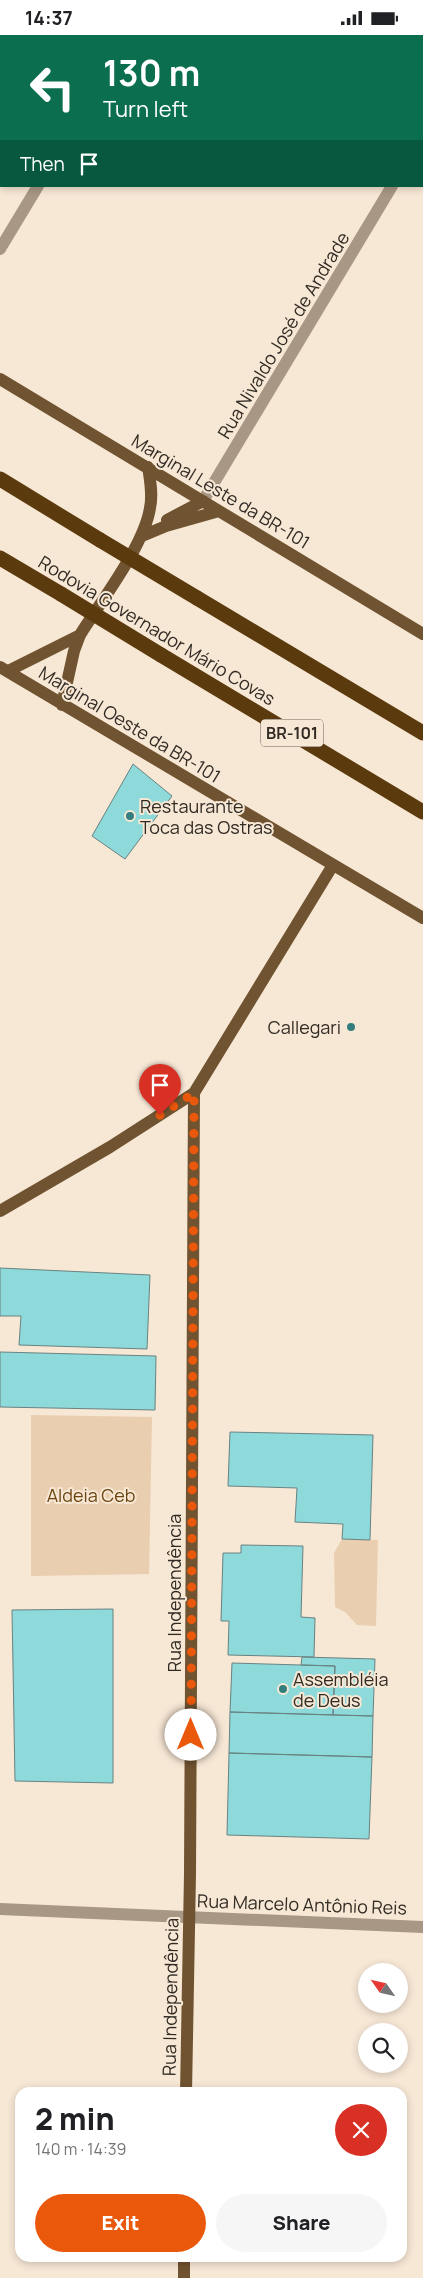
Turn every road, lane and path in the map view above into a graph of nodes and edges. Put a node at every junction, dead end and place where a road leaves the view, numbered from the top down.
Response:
1 (37, 187) edge
2 (391, 187) edge
3 (0, 249) edge
4 (0, 379) edge
5 (148, 467) junction
6 (0, 479) edge
7 (204, 501) junction
8 (219, 511) junction
9 (142, 536) junction
10 (0, 557) edge
11 (423, 634) edge
12 (80, 635) junction
13 (4, 669) edge
14 (62, 705) junction
15 (423, 733) edge
16 (423, 812) edge
17 (333, 865) junction
18 (423, 919) edge
19 (194, 1093) junction
20 (0, 1211) edge
21 (0, 1909) edge
22 (188, 1917) junction
23 (423, 1927) edge
24 (186, 2087) edge
25 (184, 2262) edge
26 (184, 2278) edge

1 - 3 street
2 - 7 street, Rua Nivaldo José de Andrade
4 - 5 main road, Marginal Leste da BR-101
5 - 7 main road, Marginal Leste da BR-101
5 - 9 main road
6 - 15 highway, bridge
7 - 8 main road, Marginal Leste da BR-101
7 - 9 main road
8 - 9 main road
8 - 11 main road, Marginal Leste da BR-101
9 - 12 main road
10 - 16 highway, Rodovia Governador Mário Covas / BR-101, bridge
12 - 13 main road
12 - 14 main road
13 - 14 main road, Marginal Oeste da BR-101
14 - 17 main road, Marginal Oeste da BR-101
17 - 18 main road, Marginal Oeste da BR-101
17 - 19 main road
19 - 20 main road
19 - 22 main road, Rua Independência
21 - 22 street, Rua Marcelo Antônio Reis
22 - 23 street, Rua Marcelo Antônio Reis
22 - 24 main road, Rua Independência
25 - 26 main road

